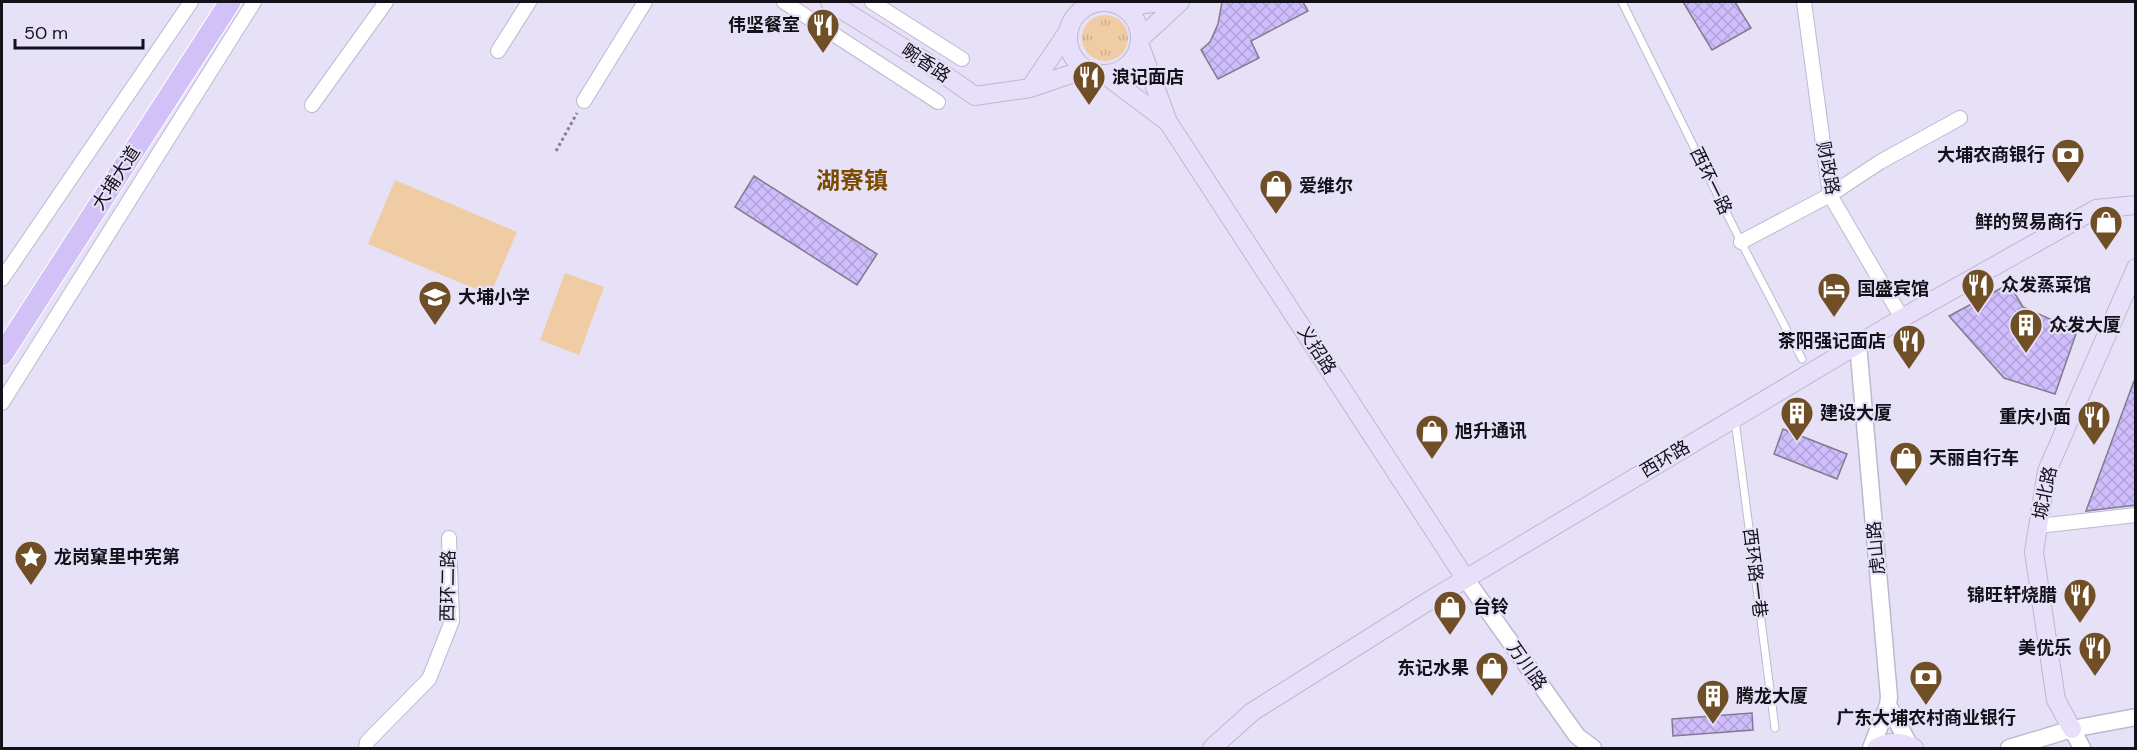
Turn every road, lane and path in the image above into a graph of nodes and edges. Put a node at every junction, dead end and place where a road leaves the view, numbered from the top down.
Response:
1 (191, 2) edge
2 (220, 2) edge
3 (230, 2) edge
4 (254, 2) edge
5 (386, 2) edge
6 (529, 2) edge
7 (645, 2) edge
8 (784, 2) edge
9 (830, 2) edge
10 (872, 2) edge
11 (1071, 2) edge
12 (1102, 2) edge
13 (1160, 2) edge
14 (1180, 2) edge
15 (1622, 2) edge
16 (1804, 2) edge
17 (1122, 7) junction
18 (1071, 25) junction
19 (1140, 42) junction
20 (498, 51) dead end
21 (963, 58) dead end
22 (1086, 69) junction
23 (1104, 74) junction
24 (1030, 88) junction
25 (584, 101) joint
26 (938, 102) dead end
27 (312, 105) dead end
28 (1960, 118) dead end
29 (1168, 122) junction
30 (556, 151) dead end
31 (1830, 195) junction
32 (2136, 205) edge
33 (1741, 242) junction
34 (2136, 268) edge
35 (2, 279) edge
36 (1902, 318) junction
37 (2, 342) edge
38 (1858, 344) junction
39 (2, 355) edge
40 (1802, 358) dead end
41 (2, 403) edge
42 (1735, 418) junction
43 (2136, 515) edge
44 (2038, 526) junction
45 (449, 538) dead end
46 (1465, 579) junction
47 (1888, 705) junction
48 (2136, 717) edge
49 (1775, 728) dead end
50 (2072, 729) junction
51 (1912, 747) edge
52 (366, 748) edge
53 (1212, 748) edge
54 (1593, 748) edge
55 (1874, 748) edge
56 (2009, 748) edge
57 (2082, 748) edge

1 - 35 street
2 - 37 main road, 大埔大道
3 - 39 main road, 大埔大道
4 - 41 street
5 - 27 street
6 - 20 street
7 - 25 street
8 - 26 street
9 - 24 main road, 畹香路
10 - 21 street
11 - 18 main road
12 - 17 main road
12 - 18 main road
13 - 17 main road
14 - 19 main road
15 - 33 lane, 西环一路
16 - 31 street, 财政路
17 - 19 main road
18 - 22 main road
18 - 24 main road
19 - 23 main road
19 - 29 main road
22 - 23 main road
22 - 24 main road, 畹香路
23 - 29 main road
25 - 30 path
28 - 31 street
29 - 46 main road, 义招路
31 - 33 street
31 - 36 street, 财政路
32 - 36 main road, 西环路
33 - 40 lane, 西环一路
34 - 44 main road, 城北路
36 - 38 main road, 西环路
38 - 42 main road, 西环路
38 - 47 street, 虎山路
42 - 46 main road, 西环路
42 - 49 lane, 西环路一巷
43 - 44 street
44 - 50 main road, 城北路
45 - 52 street, 西环二路
46 - 53 main road, 西环路
46 - 54 street, 万川路
47 - 51 street
47 - 55 street, 虎山路
48 - 50 street
50 - 56 street
50 - 57 street
51 - 55 main road

